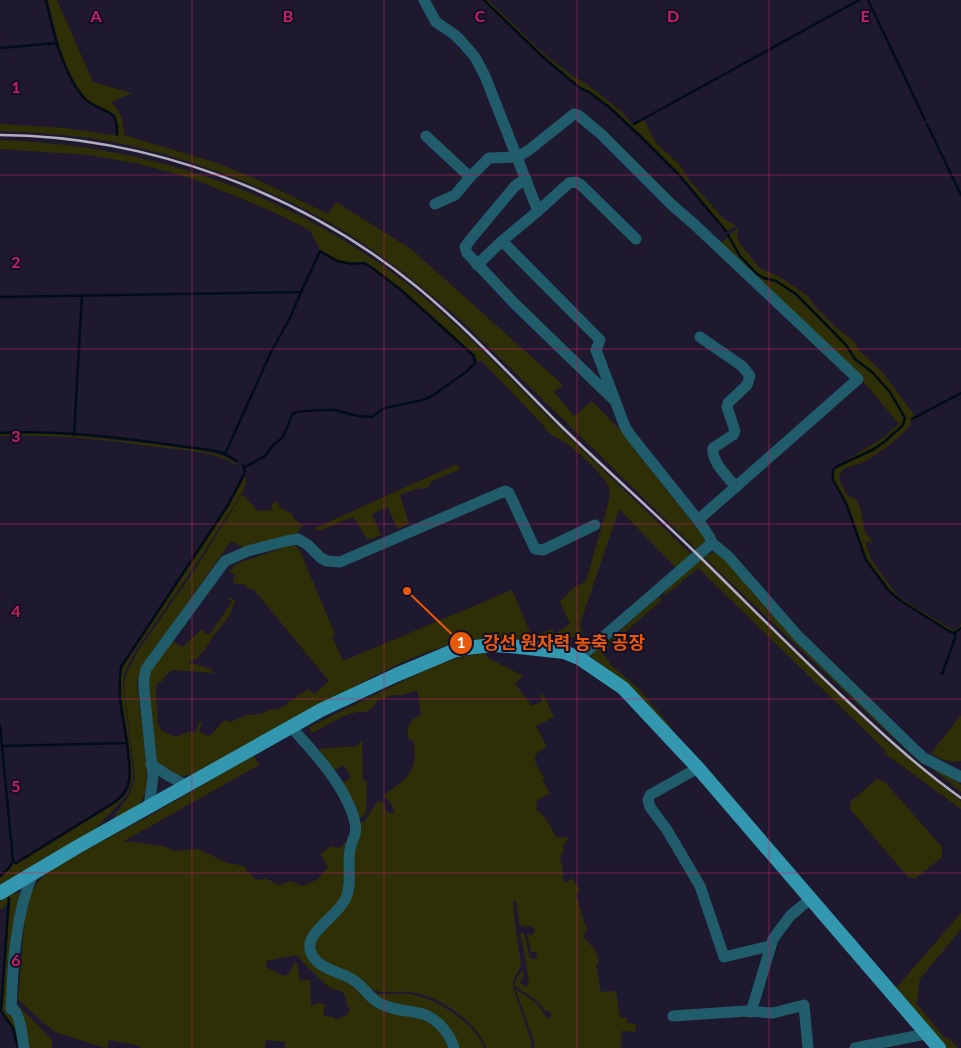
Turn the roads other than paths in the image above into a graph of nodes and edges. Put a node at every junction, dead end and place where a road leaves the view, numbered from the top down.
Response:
1 (424, 0) edge
2 (426, 136) dead end
3 (517, 156) junction
4 (470, 177) junction
5 (526, 179) junction
6 (435, 204) dead end
7 (538, 211) junction
8 (636, 239) dead end
9 (502, 241) junction
10 (477, 265) junction
11 (700, 337) dead end
12 (615, 401) junction
13 (736, 487) junction
14 (698, 520) junction
15 (594, 525) dead end
16 (712, 544) junction
17 (579, 658) junction
18 (291, 726) junction
19 (151, 764) junction
20 (698, 768) junction
21 (961, 777) edge
22 (186, 785) junction
23 (149, 807) junction
24 (34, 871) junction
25 (0, 893) edge
26 (810, 899) junction
27 (770, 946) junction
28 (751, 1012) junction
29 (673, 1016) dead end
30 (926, 1034) junction
31 (24, 1048) edge
32 (454, 1048) edge
33 (808, 1048) edge
34 (855, 1048) edge
35 (939, 1048) edge

1 - 3 street
2 - 4 street
3 - 4 street
3 - 5 street
3 - 13 street
4 - 6 street
5 - 7 street
5 - 10 street
7 - 8 street
7 - 9 street
9 - 10 street
9 - 12 street
10 - 12 street
11 - 13 street
12 - 14 street
13 - 14 street
14 - 16 street
15 - 19 street
16 - 17 street
16 - 21 street
17 - 18 main road
17 - 20 main road
18 - 22 main road
18 - 32 street
19 - 22 street
19 - 23 street
20 - 26 main road
20 - 27 street
22 - 23 main road
23 - 24 main road
24 - 25 main road
24 - 31 street
26 - 27 street
26 - 30 main road
27 - 28 street
28 - 29 street
28 - 33 street
30 - 34 street
30 - 35 main road

